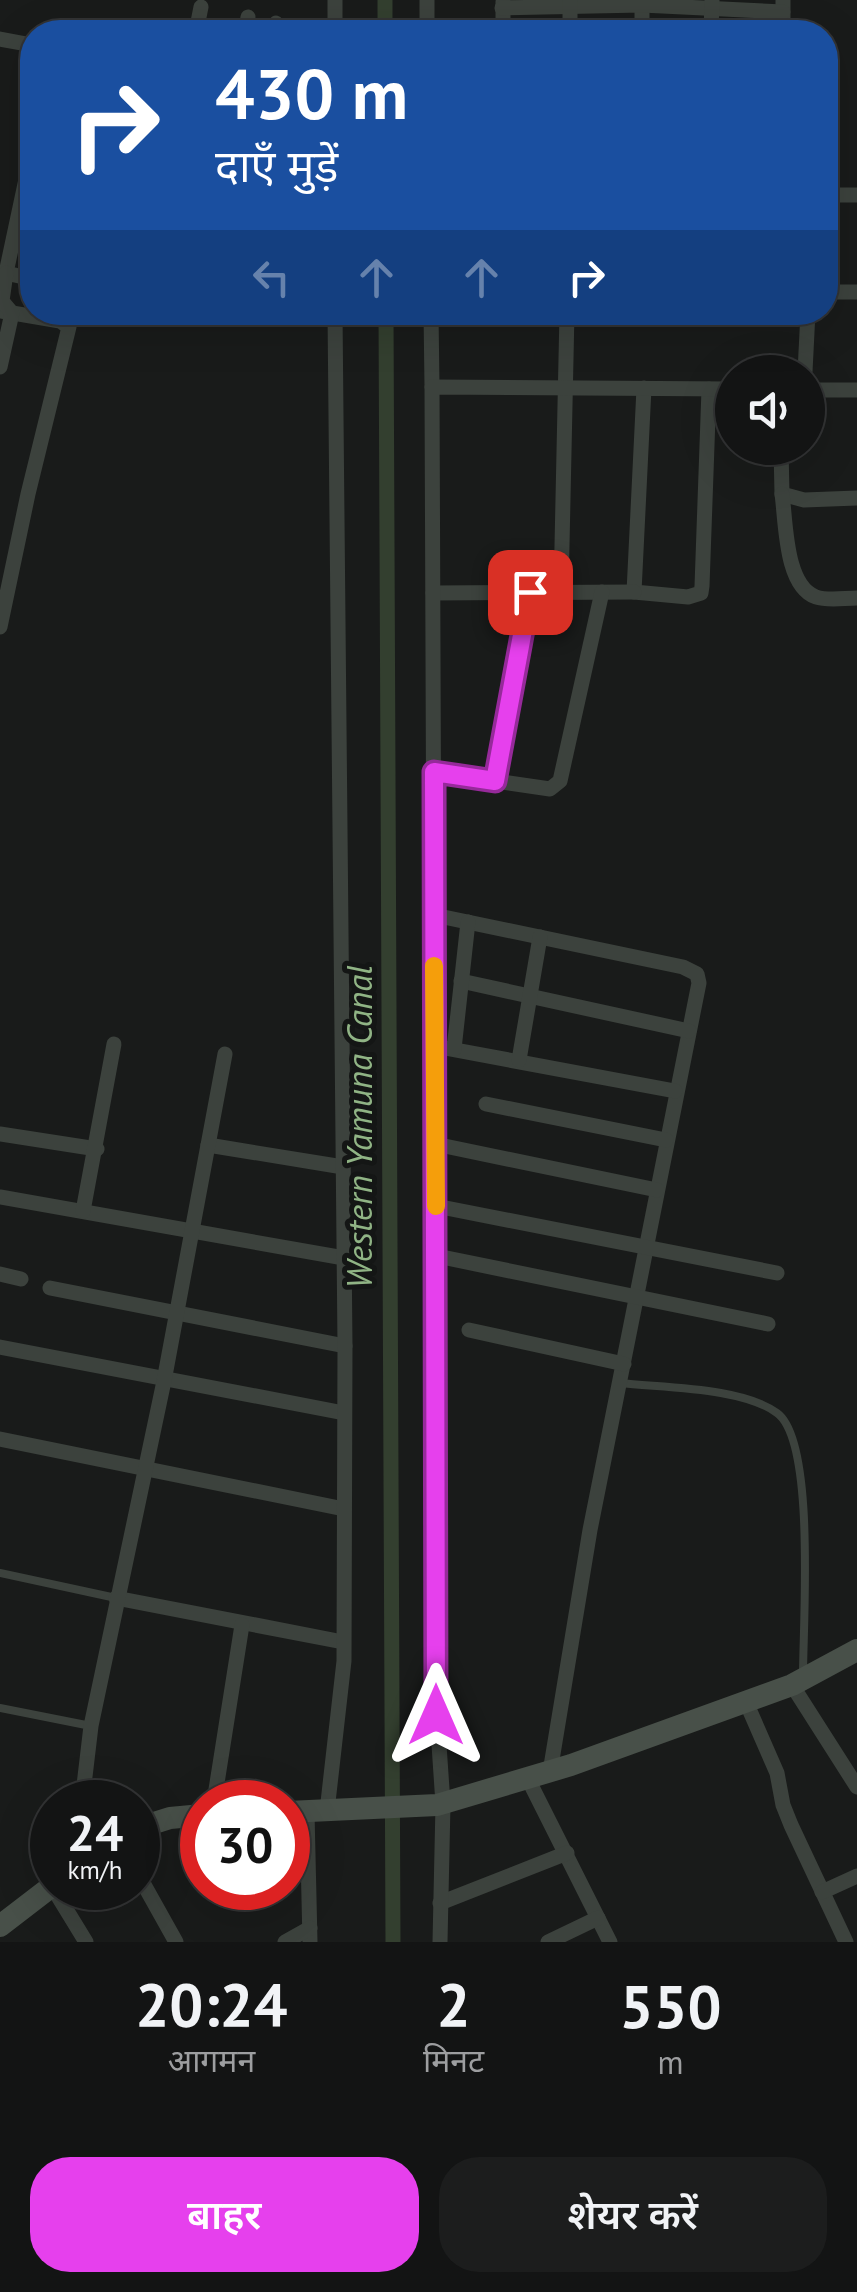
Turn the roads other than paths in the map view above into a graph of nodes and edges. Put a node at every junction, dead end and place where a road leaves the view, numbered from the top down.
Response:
1 (642, 2) edge
2 (502, 4) edge
3 (570, 4) edge
4 (712, 4) edge
5 (783, 6) edge
6 (201, 7) dead end
7 (198, 20) edge
8 (20, 207) edge
9 (6, 273) junction
10 (20, 276) edge
11 (6, 312) edge
12 (68, 325) edge
13 (335, 325) edge
14 (431, 325) edge
15 (567, 325) edge
16 (807, 325) edge
17 (806, 355) edge
18 (0, 367) edge
19 (432, 387) junction
20 (644, 388) junction
21 (566, 389) junction
22 (709, 389) junction
23 (715, 389) edge
24 (825, 390) edge
25 (857, 390) edge
26 (781, 465) edge
27 (782, 494) junction
28 (857, 498) edge
29 (530, 592) junction
30 (561, 592) junction
31 (602, 592) junction
32 (634, 592) junction
33 (433, 593) junction
34 (857, 598) edge
35 (0, 628) edge
36 (434, 772) junction
37 (495, 781) junction
38 (434, 915) junction
39 (468, 922) junction
40 (540, 937) junction
41 (461, 981) junction
42 (530, 995) junction
43 (689, 1031) junction
44 (114, 1044) dead end
45 (434, 1046) junction
46 (454, 1049) junction
47 (225, 1054) dead end
48 (519, 1060) junction
49 (676, 1091) junction
50 (486, 1104) dead end
51 (0, 1134) edge
52 (666, 1140) junction
53 (435, 1144) junction
54 (208, 1145) junction
55 (97, 1149) junction
56 (343, 1167) junction
57 (658, 1190) junction
58 (0, 1198) edge
59 (436, 1206) junction
60 (83, 1211) junction
61 (192, 1232) junction
62 (646, 1248) junction
63 (437, 1256) junction
64 (344, 1258) junction
65 (778, 1273) dead end
66 (0, 1274) edge
67 (22, 1279) dead end
68 (50, 1288) dead end
69 (636, 1297) junction
70 (176, 1314) junction
71 (768, 1324) dead end
72 (469, 1330) dead end
73 (344, 1346) junction
74 (0, 1347) edge
75 (624, 1364) junction
76 (164, 1381) junction
77 (620, 1383) junction
78 (344, 1413) junction
79 (0, 1438) edge
80 (146, 1470) junction
81 (344, 1509) junction
82 (0, 1573) edge
83 (116, 1598) junction
84 (242, 1624) junction
85 (343, 1642) junction
86 (857, 1650) edge
87 (798, 1682) junction
88 (746, 1702) junction
89 (0, 1708) edge
90 (91, 1726) junction
91 (539, 1775) junction
92 (85, 1780) edge
93 (217, 1780) edge
94 (857, 1787) edge
95 (440, 1804) junction
96 (315, 1811) edge
97 (567, 1853) junction
98 (857, 1876) edge
99 (822, 1892) junction
100 (30, 1903) edge
101 (440, 1903) junction
102 (67, 1910) edge
103 (158, 1910) edge
104 (598, 1918) junction
105 (0, 1926) edge
106 (310, 1935) edge
107 (86, 1942) edge
108 (176, 1942) edge
109 (285, 1942) edge
110 (440, 1942) edge
111 (548, 1942) edge
112 (610, 1942) edge
113 (846, 1942) edge

1 - 3 street
1 - 4 street
2 - 3 street
4 - 5 street
6 - 7 street
8 - 9 street
9 - 10 street
9 - 11 street
11 - 18 street
12 - 35 street
13 - 56 street
14 - 19 street
15 - 21 street
16 - 17 street
19 - 21 street
19 - 33 street
20 - 21 street
20 - 22 street
20 - 32 street
21 - 30 street
22 - 23 street
22 - 32 street
24 - 25 street
26 - 27 street
27 - 28 street
27 - 34 street
29 - 30 street
29 - 33 street
29 - 37 street
30 - 31 street
31 - 32 street
31 - 37 street
33 - 36 street
36 - 37 street
36 - 38 street
38 - 39 street
38 - 45 street
39 - 40 street
39 - 41 street
40 - 42 street
40 - 43 street
41 - 42 street
41 - 46 street
42 - 43 street
42 - 48 street
43 - 49 street
44 - 55 street
45 - 46 street
45 - 53 street
46 - 48 street
47 - 54 street
48 - 49 street
49 - 52 street
50 - 52 street
51 - 55 street
52 - 57 street
53 - 57 street
53 - 59 street
54 - 56 street
54 - 61 street
55 - 60 street
56 - 64 street
57 - 62 street
58 - 60 street
59 - 62 street
59 - 63 street
60 - 61 street
61 - 64 street
61 - 70 street
62 - 65 street
62 - 69 street
63 - 69 street
63 - 95 street
64 - 73 street
66 - 67 street
68 - 70 street
69 - 71 street
69 - 75 street
70 - 73 street
70 - 76 street
72 - 75 street
73 - 78 street
74 - 76 street
75 - 77 street
76 - 78 street
76 - 80 street
77 - 87 lane
77 - 91 street
78 - 81 street
79 - 80 street
80 - 81 street
80 - 83 street
81 - 85 street
82 - 83 lane
83 - 84 street
83 - 90 street
84 - 85 street
84 - 93 street
85 - 96 street
86 - 87 main road
87 - 88 main road
87 - 94 street
88 - 91 main road
88 - 99 street
89 - 90 lane
90 - 92 street
91 - 95 main road
91 - 97 street
95 - 96 main road
95 - 101 street
96 - 106 street
97 - 101 street
97 - 104 street
98 - 99 street
99 - 113 street
100 - 105 main road
101 - 110 street
102 - 107 street
103 - 108 street
104 - 111 street
104 - 112 street
106 - 109 street

